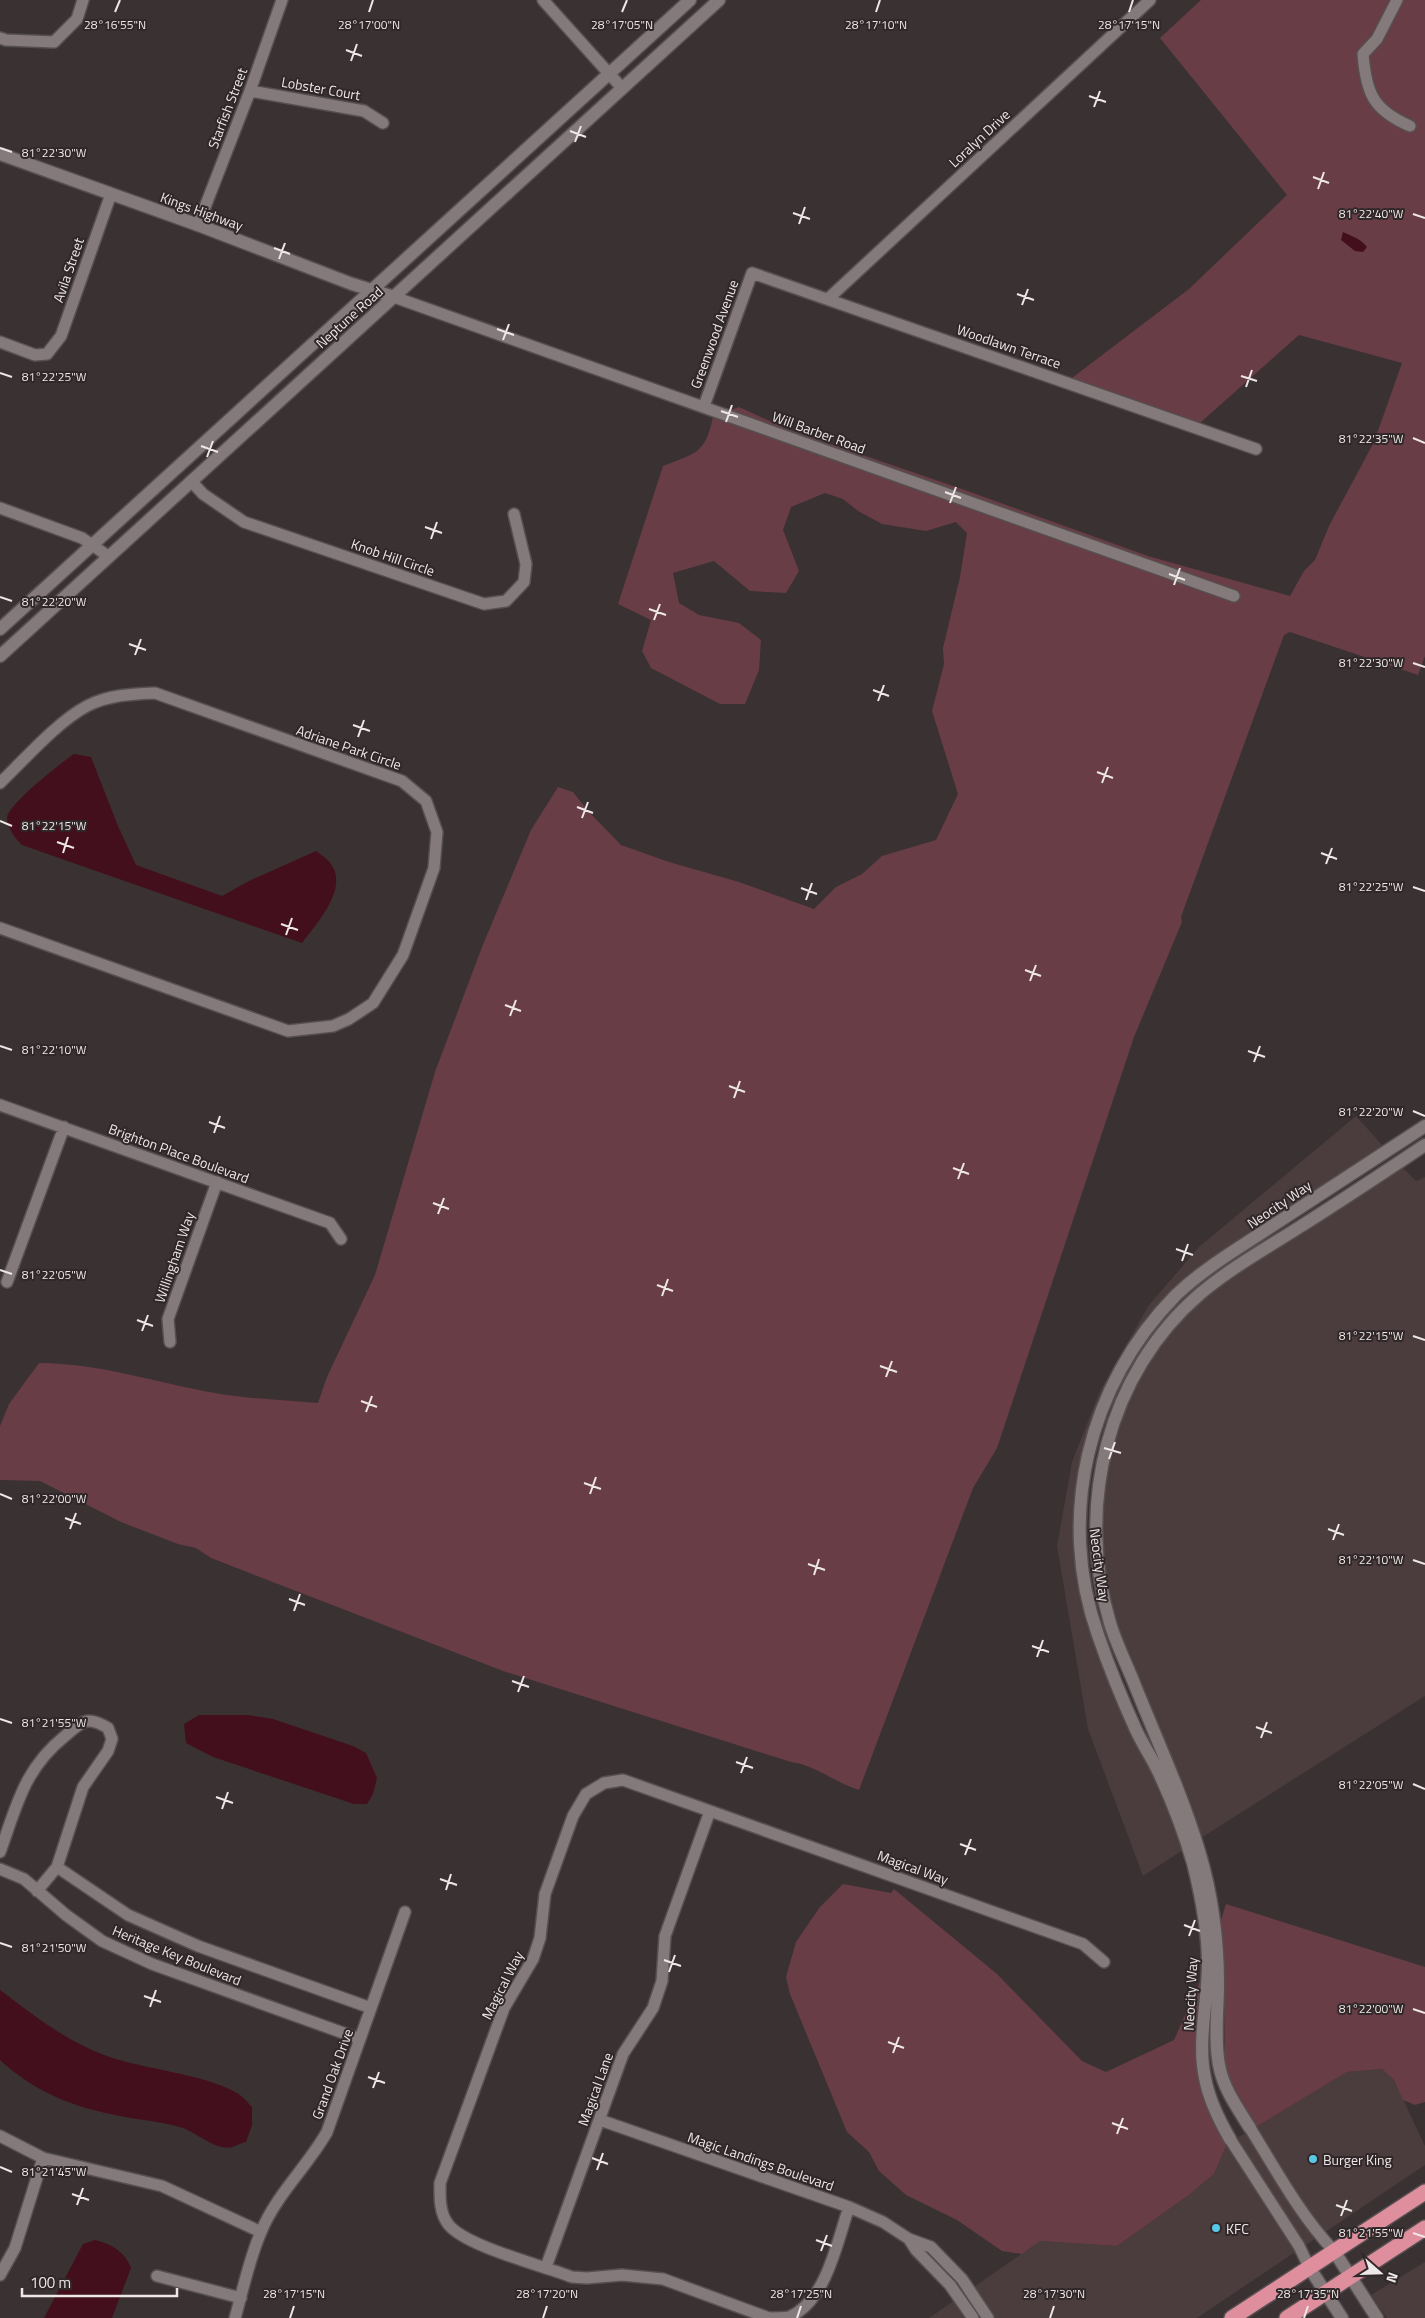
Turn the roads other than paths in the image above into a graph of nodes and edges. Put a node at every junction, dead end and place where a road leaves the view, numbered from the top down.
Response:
1 (84, 0) edge
2 (282, 0) edge
3 (543, 0) edge
4 (690, 0) edge
5 (719, 0) edge
6 (1150, 0) edge
7 (1397, 0) edge
8 (0, 38) edge
9 (609, 74) junction
10 (622, 88) junction
11 (250, 91) junction
12 (383, 123) dead end
13 (1410, 126) dead end
14 (0, 154) edge
15 (111, 194) junction
16 (198, 225) junction
17 (752, 273) joint
18 (371, 290) junction
19 (394, 297) junction
20 (829, 298) junction
21 (0, 342) edge
22 (704, 406) junction
23 (1256, 449) dead end
24 (191, 481) junction
25 (0, 508) edge
26 (514, 514) dead end
27 (93, 545) junction
28 (108, 556) junction
29 (1234, 596) dead end
30 (0, 629) edge
31 (0, 656) edge
32 (2, 777) edge
33 (0, 928) edge
34 (0, 1105) edge
35 (1425, 1126) edge
36 (64, 1127) junction
37 (1425, 1145) edge
38 (1344, 1178) junction
39 (217, 1182) junction
40 (1355, 1192) junction
41 (341, 1239) dead end
42 (8, 1282) dead end
43 (1157, 1316) junction
44 (1167, 1329) junction
45 (170, 1342) dead end
46 (710, 1811) junction
47 (0, 1852) edge
48 (57, 1867) junction
49 (0, 1868) edge
50 (37, 1891) junction
51 (406, 1912) dead end
52 (1104, 1962) dead end
53 (371, 2008) junction
54 (360, 2040) junction
55 (600, 2120) junction
56 (1250, 2128) joint
57 (0, 2136) edge
58 (1230, 2139) joint
59 (43, 2158) junction
60 (1425, 2192) edge
61 (849, 2207) junction
62 (1425, 2228) edge
63 (261, 2232) junction
64 (909, 2239) junction
65 (1334, 2251) junction
66 (546, 2267) junction
67 (1309, 2267) junction
68 (0, 2275) edge
69 (157, 2276) dead end
70 (1350, 2276) junction
71 (1325, 2293) junction
72 (241, 2298) junction
73 (235, 2318) edge
74 (973, 2318) edge
75 (988, 2318) edge
76 (1232, 2318) edge
77 (1287, 2318) edge
78 (1342, 2318) edge
79 (1377, 2318) edge

1 - 8 street
2 - 11 street, Starfish Street
3 - 9 street
4 - 9 street, Neptune Road
5 - 10 street, Neptune Road
6 - 20 street, Loralyn Drive
7 - 13 street
9 - 10 street
9 - 18 street, Neptune Road
10 - 19 street, Neptune Road
11 - 12 street, Lobster Court
11 - 16 street, Starfish Street
14 - 15 street, Kings Highway
15 - 16 street, Kings Highway
15 - 21 street, Avila Street
16 - 18 street, Kings Highway
17 - 20 street, Woodlawn Terrace
17 - 22 street, Greenwood Avenue
18 - 19 street, Kings Highway
18 - 27 street, Neptune Road
19 - 22 street, Will Barber Road
19 - 24 street, Neptune Road
20 - 23 street, Woodlawn Terrace
22 - 29 street, Will Barber Road
24 - 26 street, Knob Hill Circle
24 - 28 street, Neptune Road
25 - 27 street
27 - 28 street
27 - 30 street, Neptune Road
28 - 31 street, Neptune Road
32 - 33 street, Adriane Park Circle
34 - 36 street, Brighton Place Boulevard
35 - 38 street, Neocity Way
36 - 39 street, Brighton Place Boulevard
36 - 42 street
37 - 40 street, Neocity Way
38 - 40 street
38 - 43 street, Neocity Way
39 - 41 street, Brighton Place Boulevard
39 - 45 street, Willingham Way
40 - 44 street, Neocity Way
43 - 44 street
43 - 58 street, Neocity Way
44 - 56 street, Neocity Way
46 - 52 street, Magical Way
46 - 55 street, Magical Lane
46 - 66 street, Magical Way
47 - 48 street
48 - 50 street
48 - 53 street
49 - 50 street, Heritage Key Boulevard
50 - 54 street, Heritage Key Boulevard
51 - 53 street, Grand Oak Drive
53 - 54 street, Grand Oak Drive
54 - 63 street, Grand Oak Drive
55 - 61 street, Magic Landings Boulevard
55 - 66 street, Magical Lane
56 - 65 street
57 - 59 street
58 - 67 street
59 - 63 street
59 - 68 street
60 - 65 highway
61 - 64 street, Magic Landings Boulevard
61 - 66 street, Magical Way
62 - 70 highway
63 - 72 street, Grand Oak Drive
64 - 74 street, Magic Landings Boulevard
64 - 75 street, Magic Landings Boulevard
65 - 67 highway
65 - 70 street
67 - 71 street
67 - 76 highway
69 - 72 street
70 - 71 highway
70 - 79 street
71 - 77 highway
71 - 78 street
72 - 73 street, Grand Oak Drive

